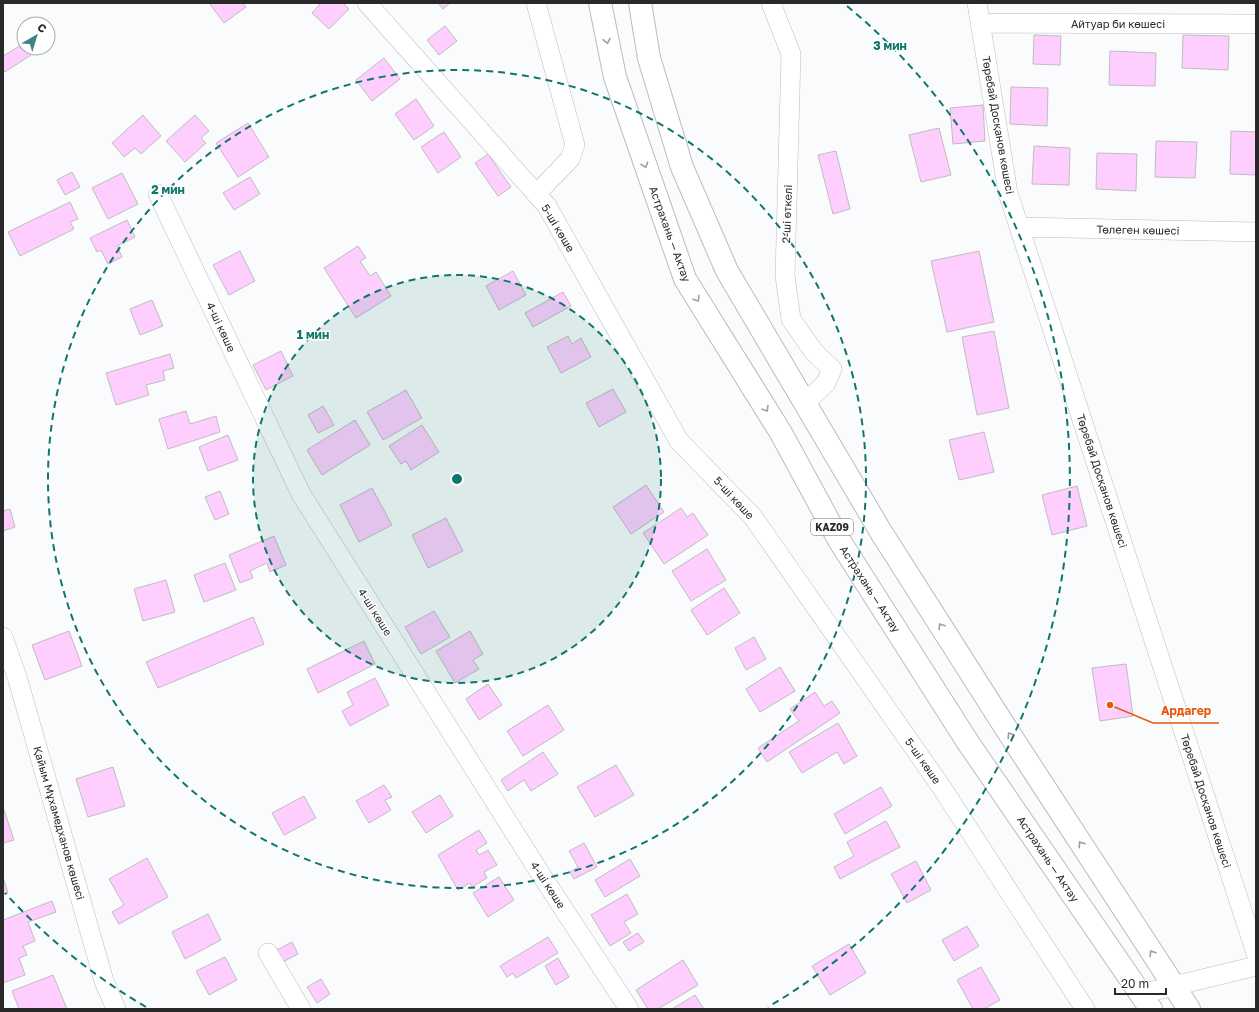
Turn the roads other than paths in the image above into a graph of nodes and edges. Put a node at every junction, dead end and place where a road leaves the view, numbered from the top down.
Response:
1 (367, 3) edge
2 (536, 3) edge
3 (600, 3) edge
4 (640, 3) edge
5 (771, 3) edge
6 (977, 3) edge
7 (980, 23) junction
8 (1256, 24) edge
9 (158, 194) dead end
10 (536, 194) junction
11 (1019, 228) junction
12 (1256, 232) edge
13 (805, 403) junction
14 (3, 637) edge
15 (268, 953) dead end
16 (1256, 953) edge
17 (1256, 966) edge
18 (1174, 986) junction
19 (1146, 1001) edge
20 (116, 1009) edge
21 (301, 1009) edge
22 (629, 1009) edge
23 (1085, 1009) edge
24 (1189, 1009) edge

1 - 10 street, 5-шi көше
2 - 10 street
3 -> 19 highway, Астрахань — Актау / KAZ09
4 - 13 highway
5 - 13 street, 2-ші өткелі
6 - 7 street, Төребай Досқанов көшесі
7 - 8 street, Айтуар би көшесі
7 - 11 street, Төребай Досқанов көшесі
9 - 22 street, 4-шi көше
10 - 23 street, 5-шi көше
11 - 12 street, Төлеген көшесі
11 - 16 street, Төребай Досқанов көшесі
18 -> 13 highway
14 - 20 street, Қайым Мұхамедханов көшесi
15 - 21 street
17 - 18 street
18 - 19 street
18 - 24 highway

